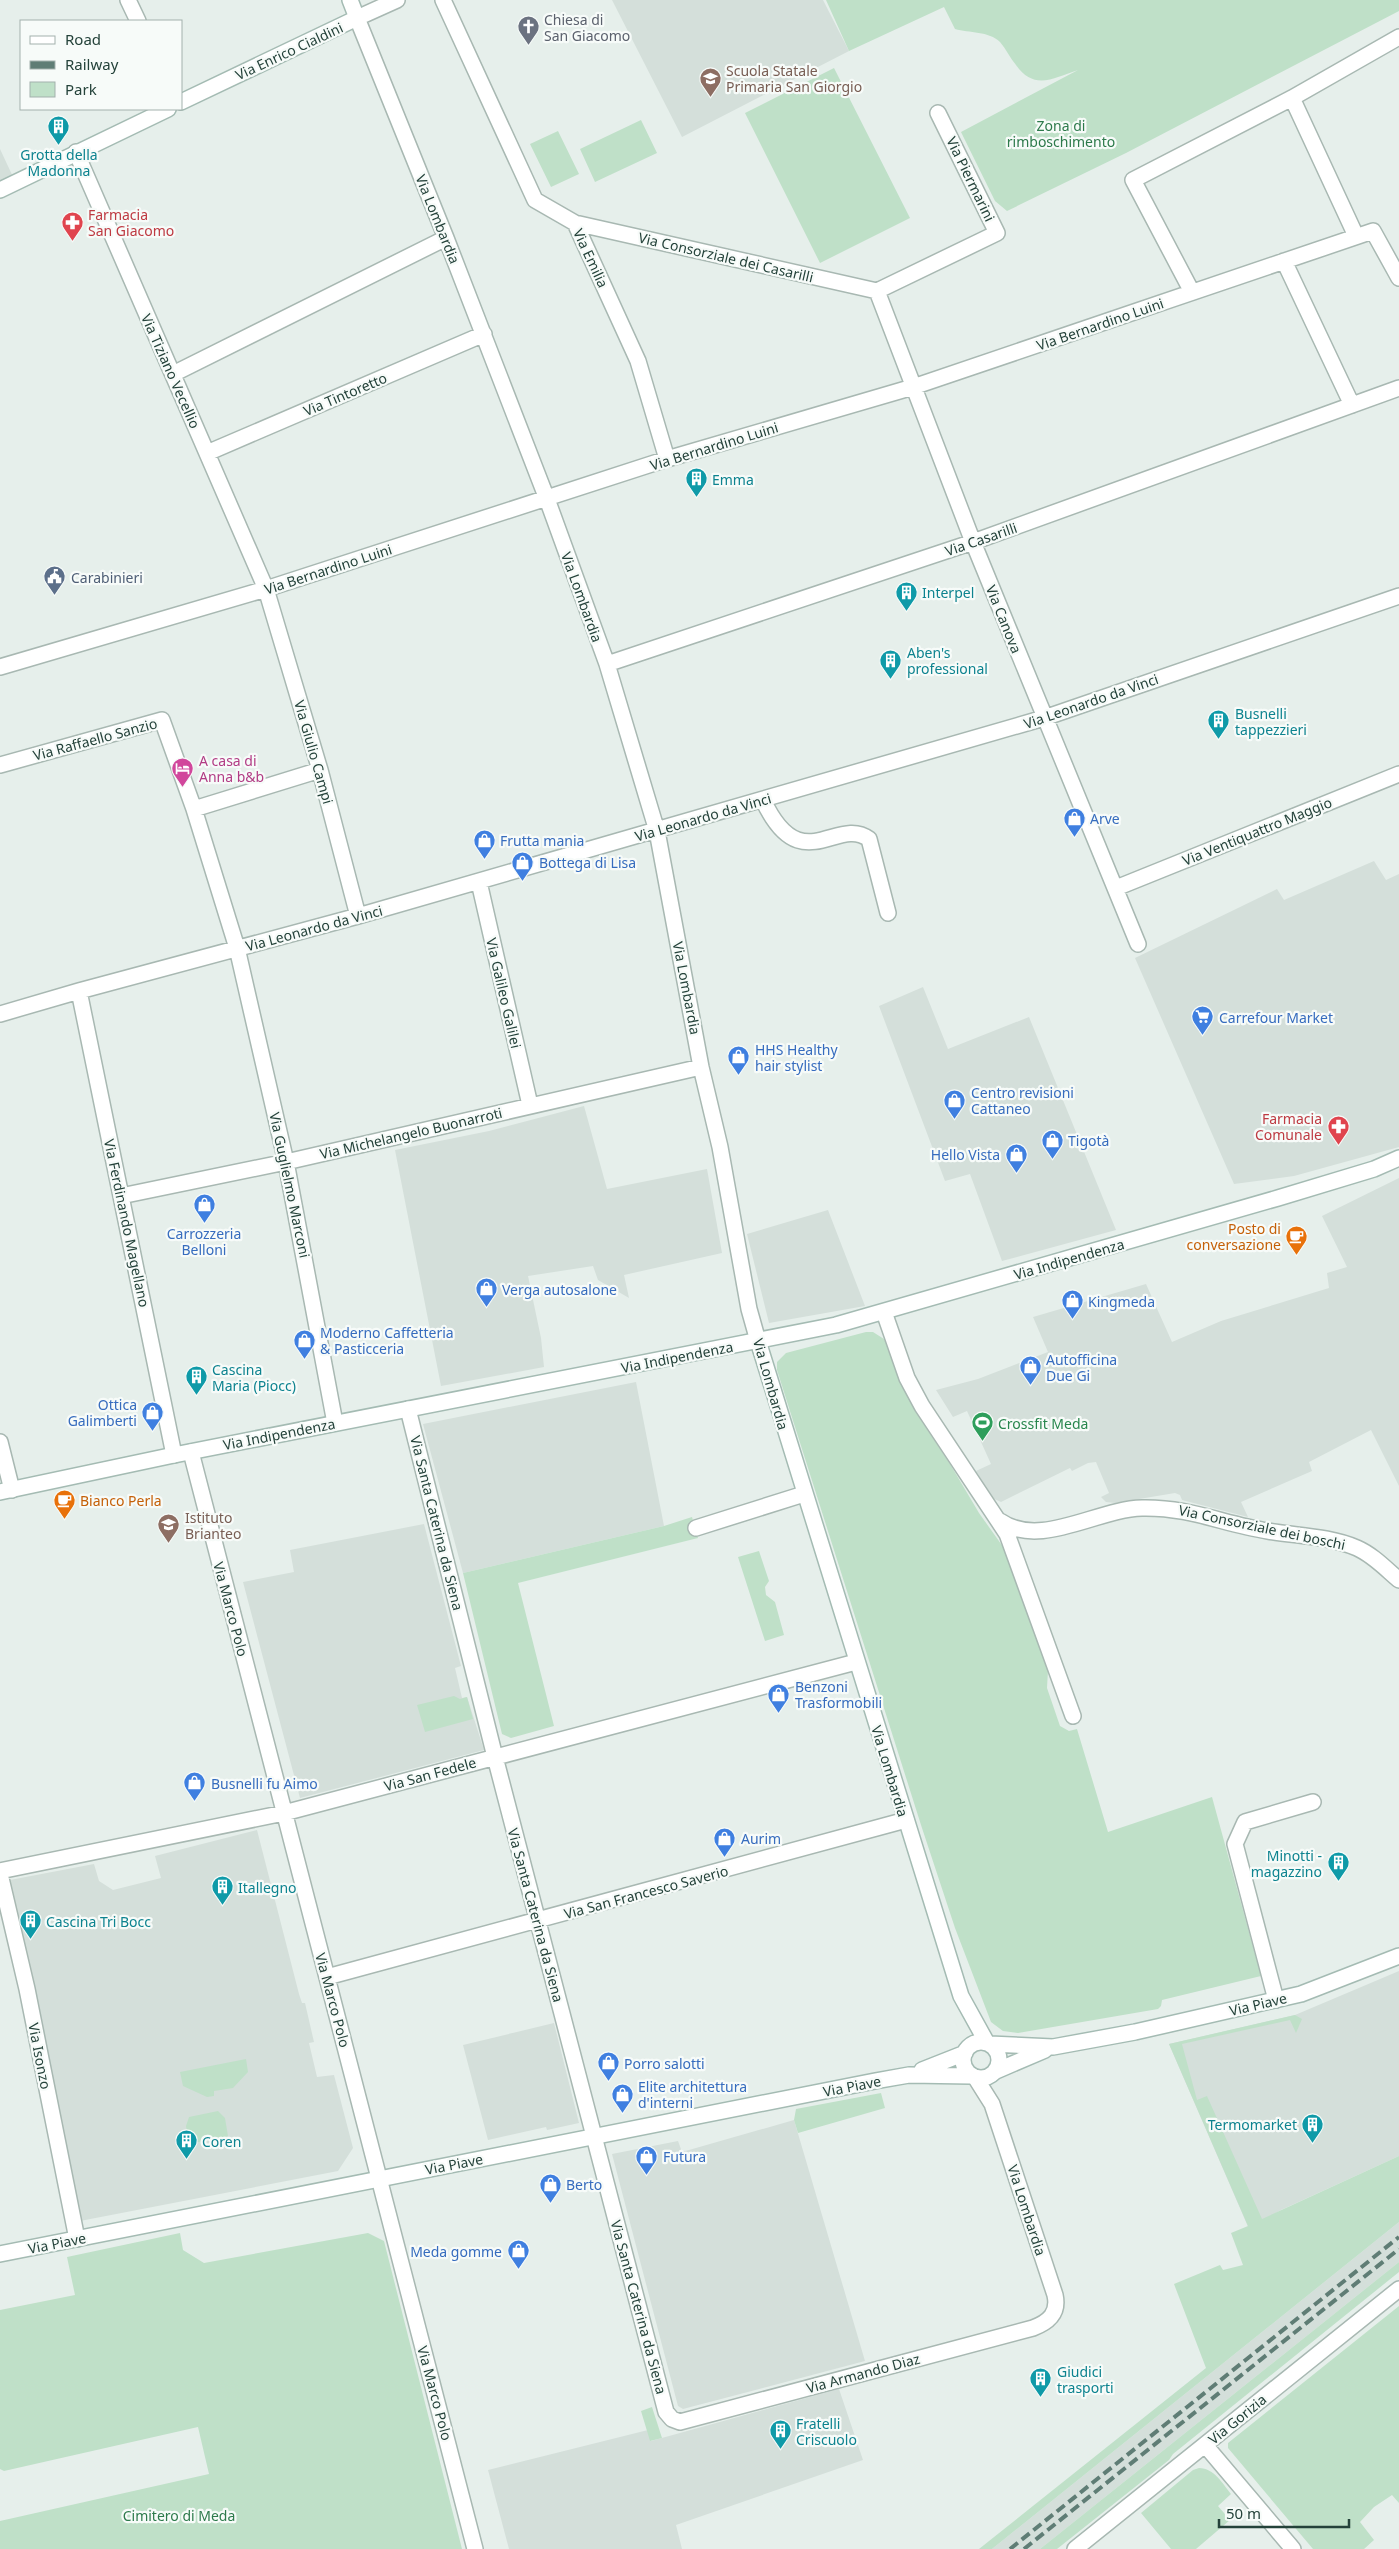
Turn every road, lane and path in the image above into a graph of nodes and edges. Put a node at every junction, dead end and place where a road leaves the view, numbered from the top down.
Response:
1 (128, 0) edge
2 (350, 0) edge
3 (397, 0) edge
4 (442, 0) edge
5 (357, 18) junction
6 (138, 20) edge
7 (1399, 37) edge
8 (1292, 98) junction
9 (182, 102) edge
10 (166, 110) edge
11 (938, 113) dead end
12 (76, 152) junction
13 (0, 190) edge
14 (575, 222) junction
15 (1356, 236) junction
16 (446, 238) junction
17 (1284, 262) junction
18 (1399, 278) edge
19 (877, 290) junction
20 (1192, 292) junction
21 (484, 334) junction
22 (173, 374) junction
23 (913, 386) junction
24 (1399, 388) edge
25 (1352, 405) junction
26 (207, 453) junction
27 (667, 459) junction
28 (547, 499) junction
29 (973, 542) junction
30 (266, 589) junction
31 (1399, 596) edge
32 (606, 664) junction
33 (0, 667) edge
34 (1044, 718) junction
35 (0, 765) edge
36 (320, 770) junction
37 (1399, 774) edge
38 (763, 800) junction
39 (194, 810) junction
40 (657, 831) junction
41 (479, 882) junction
42 (1116, 888) junction
43 (888, 913) dead end
44 (358, 916) junction
45 (1138, 944) dead end
46 (237, 948) junction
47 (79, 991) junction
48 (0, 1014) edge
49 (701, 1066) junction
50 (530, 1105) junction
51 (1399, 1158) edge
52 (286, 1162) junction
53 (121, 1196) junction
54 (884, 1312) junction
55 (758, 1340) junction
56 (408, 1409) junction
57 (336, 1423) junction
58 (0, 1442) edge
59 (191, 1452) junction
60 (174, 1455) junction
61 (6, 1491) edge
62 (804, 1494) junction
63 (1000, 1520) junction
64 (696, 1528) dead end
65 (1399, 1580) edge
66 (856, 1662) junction
67 (1072, 1716) dead end
68 (495, 1757) junction
69 (1313, 1802) dead end
70 (284, 1813) junction
71 (906, 1820) junction
72 (0, 1872) edge
73 (537, 1922) junction
74 (1399, 1956) edge
75 (327, 1977) junction
76 (962, 1996) junction
77 (1276, 2000) junction
78 (989, 2043) junction
79 (1053, 2047) junction
80 (965, 2051) junction
81 (995, 2072) junction
82 (909, 2075) junction
83 (973, 2076) junction
84 (992, 2104) junction
85 (595, 2137) junction
86 (378, 2178) junction
87 (77, 2239) junction
88 (0, 2254) edge
89 (1399, 2289) edge
90 (1052, 2317) joint
91 (672, 2419) joint
92 (1205, 2445) junction
93 (476, 2549) edge
94 (1075, 2549) edge
95 (1293, 2549) edge

1 - 6 street
2 - 5 street, Via Lombardia
3 - 5 street, Via Enrico Cialdini
4 - 14 street, Via Emilia
5 - 9 street, Via Enrico Cialdini
5 - 16 street, Via Lombardia
7 - 8 street
8 - 15 street
8 - 20 street
10 - 12 street
11 - 19 street, Via Piermarini
12 - 13 street
12 - 22 street, Via Tiziano Vecellio
14 - 19 street, Via Consorziale dei Casarilli
14 - 27 street, Via Emilia
15 - 17 street, Via Bernardino Luini
15 - 18 street, Via Bernardino Luini
16 - 21 street, Via Lombardia
16 - 22 street
17 - 20 street, Via Bernardino Luini
17 - 25 street
19 - 23 street, Via Canova
20 - 23 street, Via Bernardino Luini
21 - 26 street, Via Tintoretto
21 - 28 street, Via Lombardia
22 - 26 street, Via Tiziano Vecellio
23 - 27 street, Via Bernardino Luini
23 - 29 street, Via Canova
24 - 25 street, Via Casarilli
25 - 29 street, Via Casarilli
26 - 30 street, Via Tiziano Vecellio
27 - 28 street, Via Bernardino Luini
28 - 30 street, Via Bernardino Luini
28 - 32 street, Via Lombardia
29 - 32 street, Via Casarilli
29 - 34 street, Via Canova
30 - 33 street, Via Bernardino Luini
30 - 36 street, Via Giulio Campi
31 - 34 street, Via Leonardo da Vinci
32 - 40 street, Via Lombardia
34 - 38 street, Via Leonardo da Vinci
34 - 42 street, Via Canova
35 - 39 street, Via Raffaello Sanzio
36 - 39 street
36 - 44 street, Via Giulio Campi
37 - 42 street, Via Ventiquattro Maggio
38 - 40 street, Via Leonardo da Vinci
38 - 43 street
39 - 46 street, Via Raffaello Sanzio
40 - 41 street, Via Leonardo da Vinci
40 - 49 street, Via Lombardia
41 - 44 street, Via Leonardo da Vinci
41 - 50 street, Via Galileo Galilei
42 - 45 street, Via Canova
44 - 46 street, Via Leonardo da Vinci
46 - 47 street, Via Leonardo da Vinci
46 - 52 street, Via Guglielmo Marconi
47 - 48 street, Via Leonardo da Vinci
47 - 53 street, Via Ferdinando Magellano
49 - 50 street, Via Michelangelo Buonarroti
49 - 55 street, Via Lombardia
50 - 52 street, Via Michelangelo Buonarroti
51 - 54 street, Via Indipendenza
52 - 53 street, Via Michelangelo Buonarroti
52 - 57 street, Via Guglielmo Marconi
53 - 60 street, Via Ferdinando Magellano
54 - 55 street, Via Indipendenza
54 - 63 street, Via Consorziale dei boschi
55 - 56 street, Via Indipendenza
55 - 62 street, Via Lombardia
56 - 57 street, Via Indipendenza
56 - 68 street, Via Santa Caterina da Siena
57 - 59 street, Via Indipendenza
58 - 61 street
59 - 60 street, Via Indipendenza
59 - 70 street, Via Marco Polo
60 - 61 street, Via Indipendenza
62 - 64 street
62 - 66 street, Via Lombardia
63 - 65 street, Via Consorziale dei boschi
63 - 67 street, Via Consorziale dei boschi
66 - 68 street, Via San Fedele
66 - 71 street, Via Lombardia
68 - 70 street, Via San Fedele
68 - 73 street, Via Santa Caterina da Siena
69 - 77 street
70 - 72 street, Via San Fedele
70 - 75 street, Via Marco Polo
71 - 73 street, Via San Francesco Saverio
71 - 76 street, Via Lombardia
72 - 87 street, Via Isonzo
73 - 75 street, Via San Francesco Saverio
73 - 85 street, Via Santa Caterina da Siena
74 - 77 street, Via Piave
75 - 86 street, Via Marco Polo
76 - 78 street, Via Lombardia
76 - 80 street, Via Lombardia
77 - 79 street, Via Piave
78 - 79 street, Via Piave
78 - 80 street
78 - 81 street
79 - 81 street, Via Piave
80 - 82 street, Via Piave
80 - 83 street
81 - 83 street
81 - 84 street, Via Lombardia
82 - 83 street, Via Piave
82 - 85 street, Via Piave
83 - 84 street, Via Lombardia
84 - 90 street, Via Lombardia
85 - 86 street, Via Piave
85 - 91 street, Via Santa Caterina da Siena
86 - 87 street, Via Piave
86 - 93 street, Via Marco Polo
87 - 88 street, Via Piave
89 - 92 street, Via Gorizia
90 - 91 street, Via Armando Diaz
92 - 94 street, Via Gorizia
92 - 95 street

